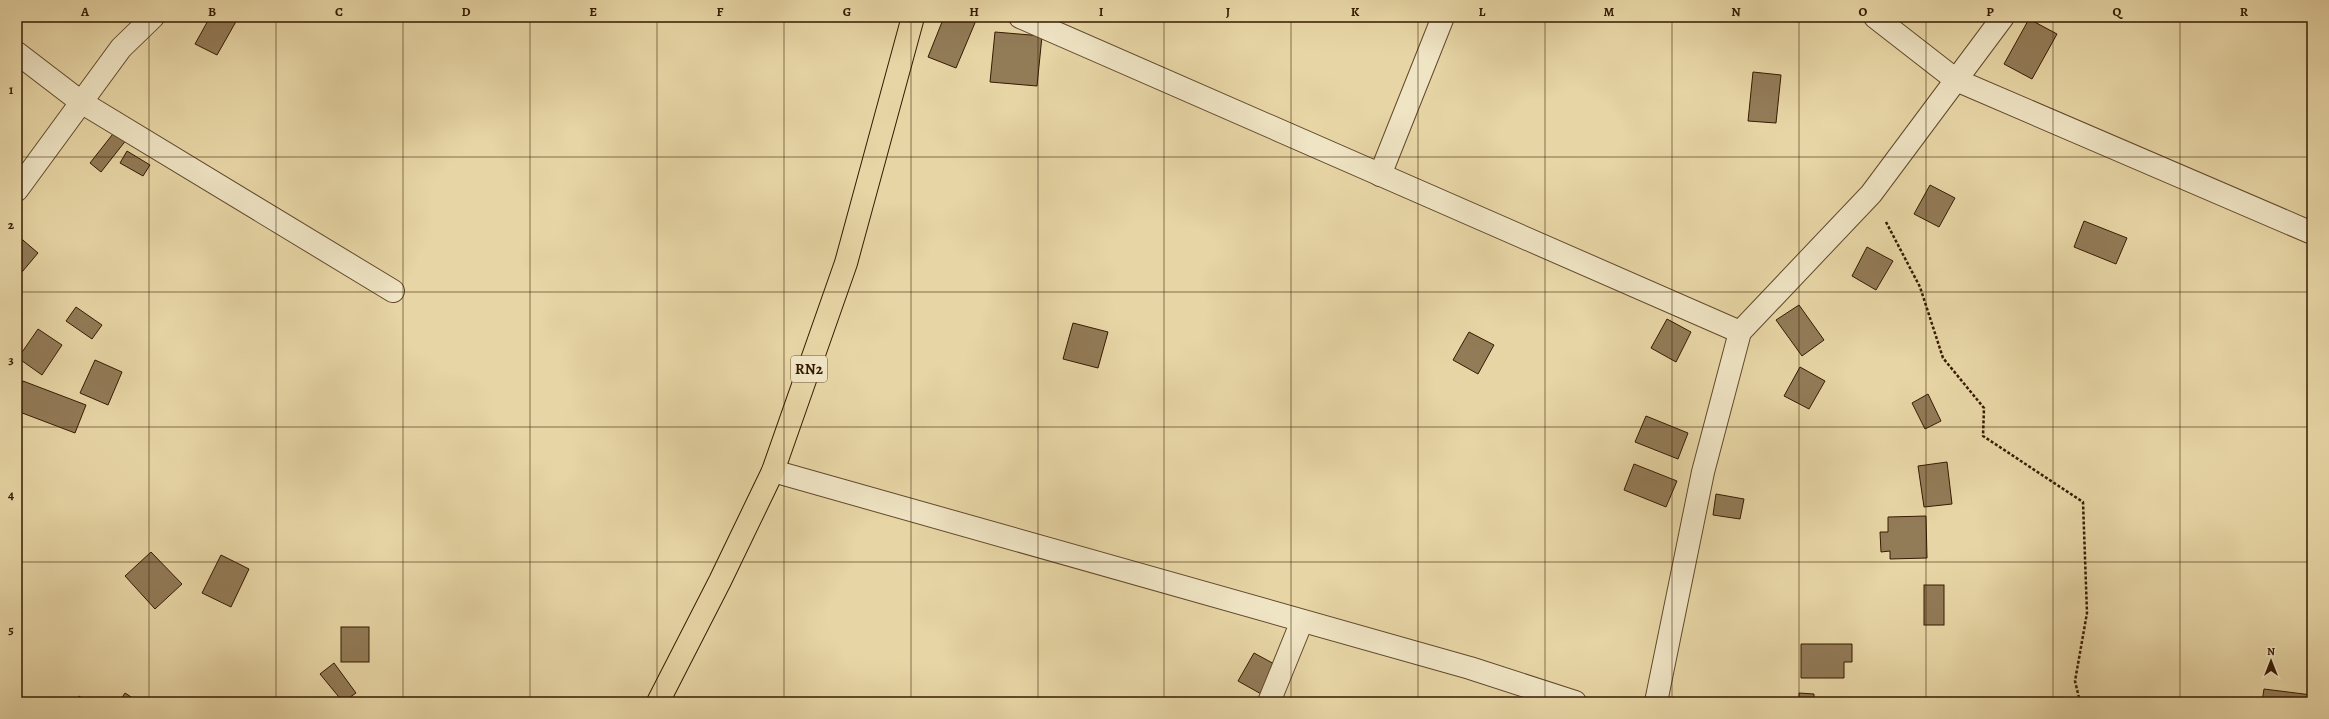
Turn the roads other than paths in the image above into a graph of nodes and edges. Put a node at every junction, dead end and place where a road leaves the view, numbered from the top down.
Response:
1 (153, 17) edge
2 (913, 17) edge
3 (1020, 17) edge
4 (1443, 17) edge
5 (1875, 17) edge
6 (2004, 17) edge
7 (17, 53) edge
8 (1956, 80) junction
9 (81, 102) junction
10 (1380, 175) junction
11 (17, 190) edge
12 (2312, 233) edge
13 (393, 291) dead end
14 (1740, 332) junction
15 (773, 471) junction
16 (1302, 621) junction
17 (658, 702) edge
18 (1269, 702) edge
19 (1575, 702) edge
20 (1656, 702) edge

1 - 9 street
2 - 15 highway, RN2
3 - 10 street
4 - 10 street
5 - 8 street
6 - 8 street
7 - 9 street
8 - 12 street
8 - 14 street
9 - 11 street
9 - 13 street
10 - 14 street
14 - 20 street
15 - 16 street
15 - 17 highway, RN2
16 - 18 street
16 - 19 street

